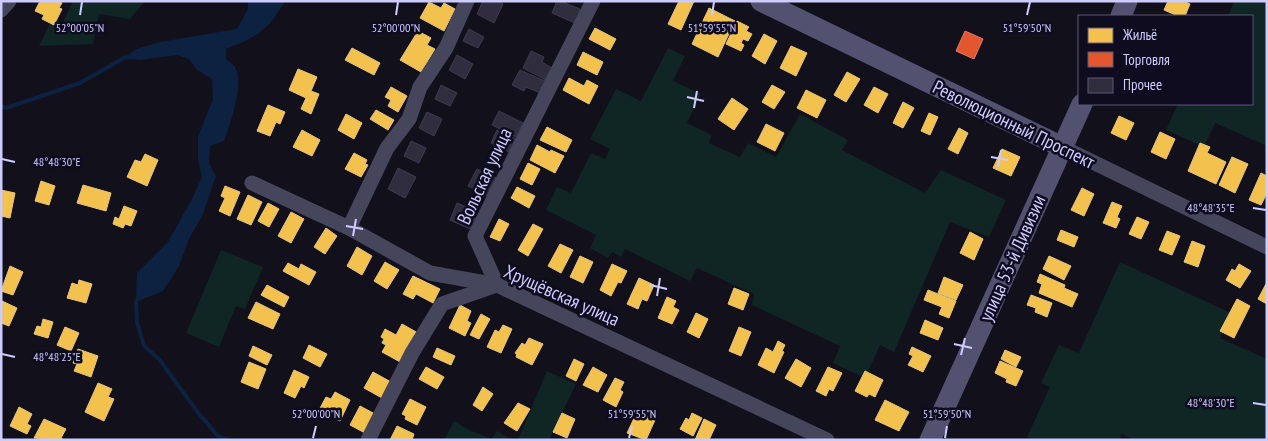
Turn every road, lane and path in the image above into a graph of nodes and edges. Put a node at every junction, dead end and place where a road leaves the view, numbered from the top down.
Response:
1 (9, 1) edge
2 (467, 1) edge
3 (593, 1) edge
4 (761, 1) edge
5 (1128, 1) edge
6 (1, 10) edge
7 (1121, 15) edge
8 (1082, 105) edge
9 (1062, 147) junction
10 (252, 183) dead end
11 (349, 228) junction
12 (1267, 247) edge
13 (497, 285) junction
14 (368, 440) edge
15 (827, 440) edge
16 (930, 440) edge

1 - 6 street
2 - 11 street
3 - 13 street, Вольская улица
4 - 9 street, Революционный Проспект
5 - 7 street
8 - 9 street, улица 53-й Дивизии
9 - 12 street, Революционный Проспект
9 - 16 street, улица 53-й Дивизии
10 - 11 street, Хрущёвская улица
11 - 13 street, Хрущёвская улица
13 - 14 street
13 - 15 street, Хрущёвская улица

